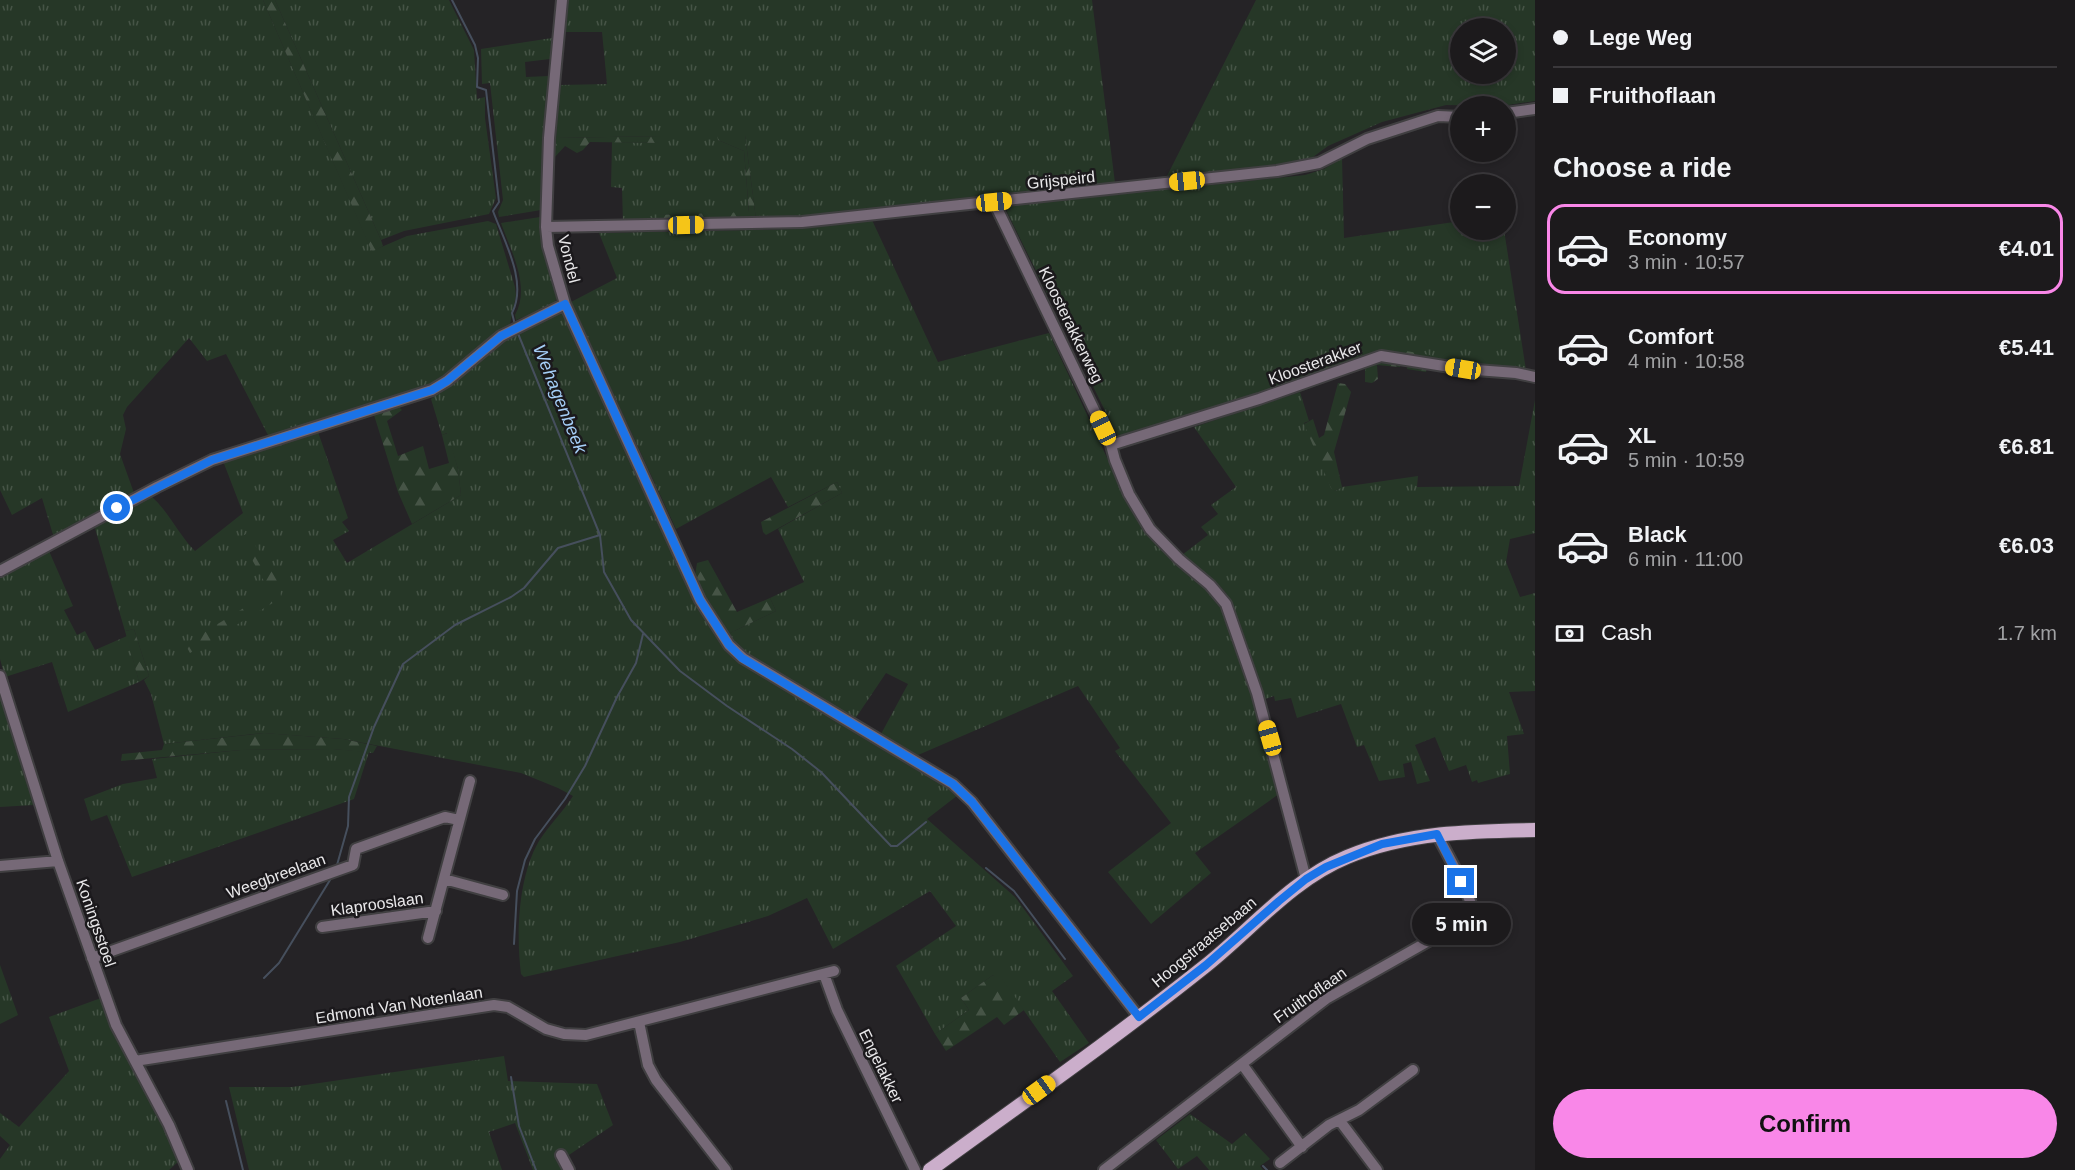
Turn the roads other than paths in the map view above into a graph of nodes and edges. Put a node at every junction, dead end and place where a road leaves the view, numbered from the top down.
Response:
1 (562, 0) edge
2 (1535, 109) edge
3 (1516, 112) edge
4 (1450, 117) edge
5 (994, 202) junction
6 (546, 226) junction
7 (565, 304) junction
8 (1535, 376) edge
9 (1111, 445) junction
10 (0, 571) edge
11 (0, 676) edge
12 (470, 780) dead end
13 (459, 820) junction
14 (1535, 830) edge
15 (1437, 834) junction
16 (58, 861) junction
17 (1, 869) edge
18 (444, 879) junction
19 (1306, 879) junction
20 (503, 895) dead end
21 (436, 911) junction
22 (322, 927) dead end
23 (428, 938) dead end
24 (92, 958) junction
25 (829, 973) joint
26 (1139, 1017) junction
27 (639, 1022) junction
28 (135, 1061) junction
29 (1242, 1064) junction
30 (1413, 1070) dead end
31 (1340, 1121) junction
32 (1302, 1147) junction
33 (561, 1155) dead end
34 (1280, 1163) dead end
35 (188, 1170) edge
36 (569, 1170) edge
37 (726, 1170) edge
38 (915, 1170) edge
39 (930, 1170) edge
40 (1104, 1170) edge
41 (1377, 1170) edge

1 - 6 street, Vondel
2 - 3 street
4 - 5 street, Grijspeird
5 - 6 street, Grijspeird
5 - 9 street, Kloosterakkerweg
6 - 7 street, Vondel
7 - 10 street
7 - 26 street, Vondel
8 - 9 street, Kloosterakker
9 - 19 street, Kloosterakkerweg
11 - 16 street, Koningsstoel
12 - 13 street, Klaprooslaan
13 - 18 street, Klaprooslaan
13 - 24 street, Weegbreelaan
14 - 15 main road, Hoogstraatsebaan
15 - 19 main road, Hoogstraatsebaan
15 - 29 street, Fruithoflaan
16 - 17 street
16 - 24 street, Koningsstoel
18 - 20 street, Klaprooslaan
18 - 21 street, Klaprooslaan
19 - 26 main road, Hoogstraatsebaan
21 - 22 street, Klaprooslaan
21 - 23 street, Klaprooslaan
24 - 28 street, Koningsstoel
25 - 27 street, Edmond Van Notenlaan
25 - 38 street, Engelakker
26 - 39 main road, Hoogstraatsebaan
27 - 28 street, Edmond Van Notenlaan
27 - 37 street
28 - 35 street, Koningsstoel
29 - 32 street
29 - 40 street, Fruithoflaan
30 - 31 street
31 - 32 street
31 - 41 street
32 - 34 street
33 - 36 street

